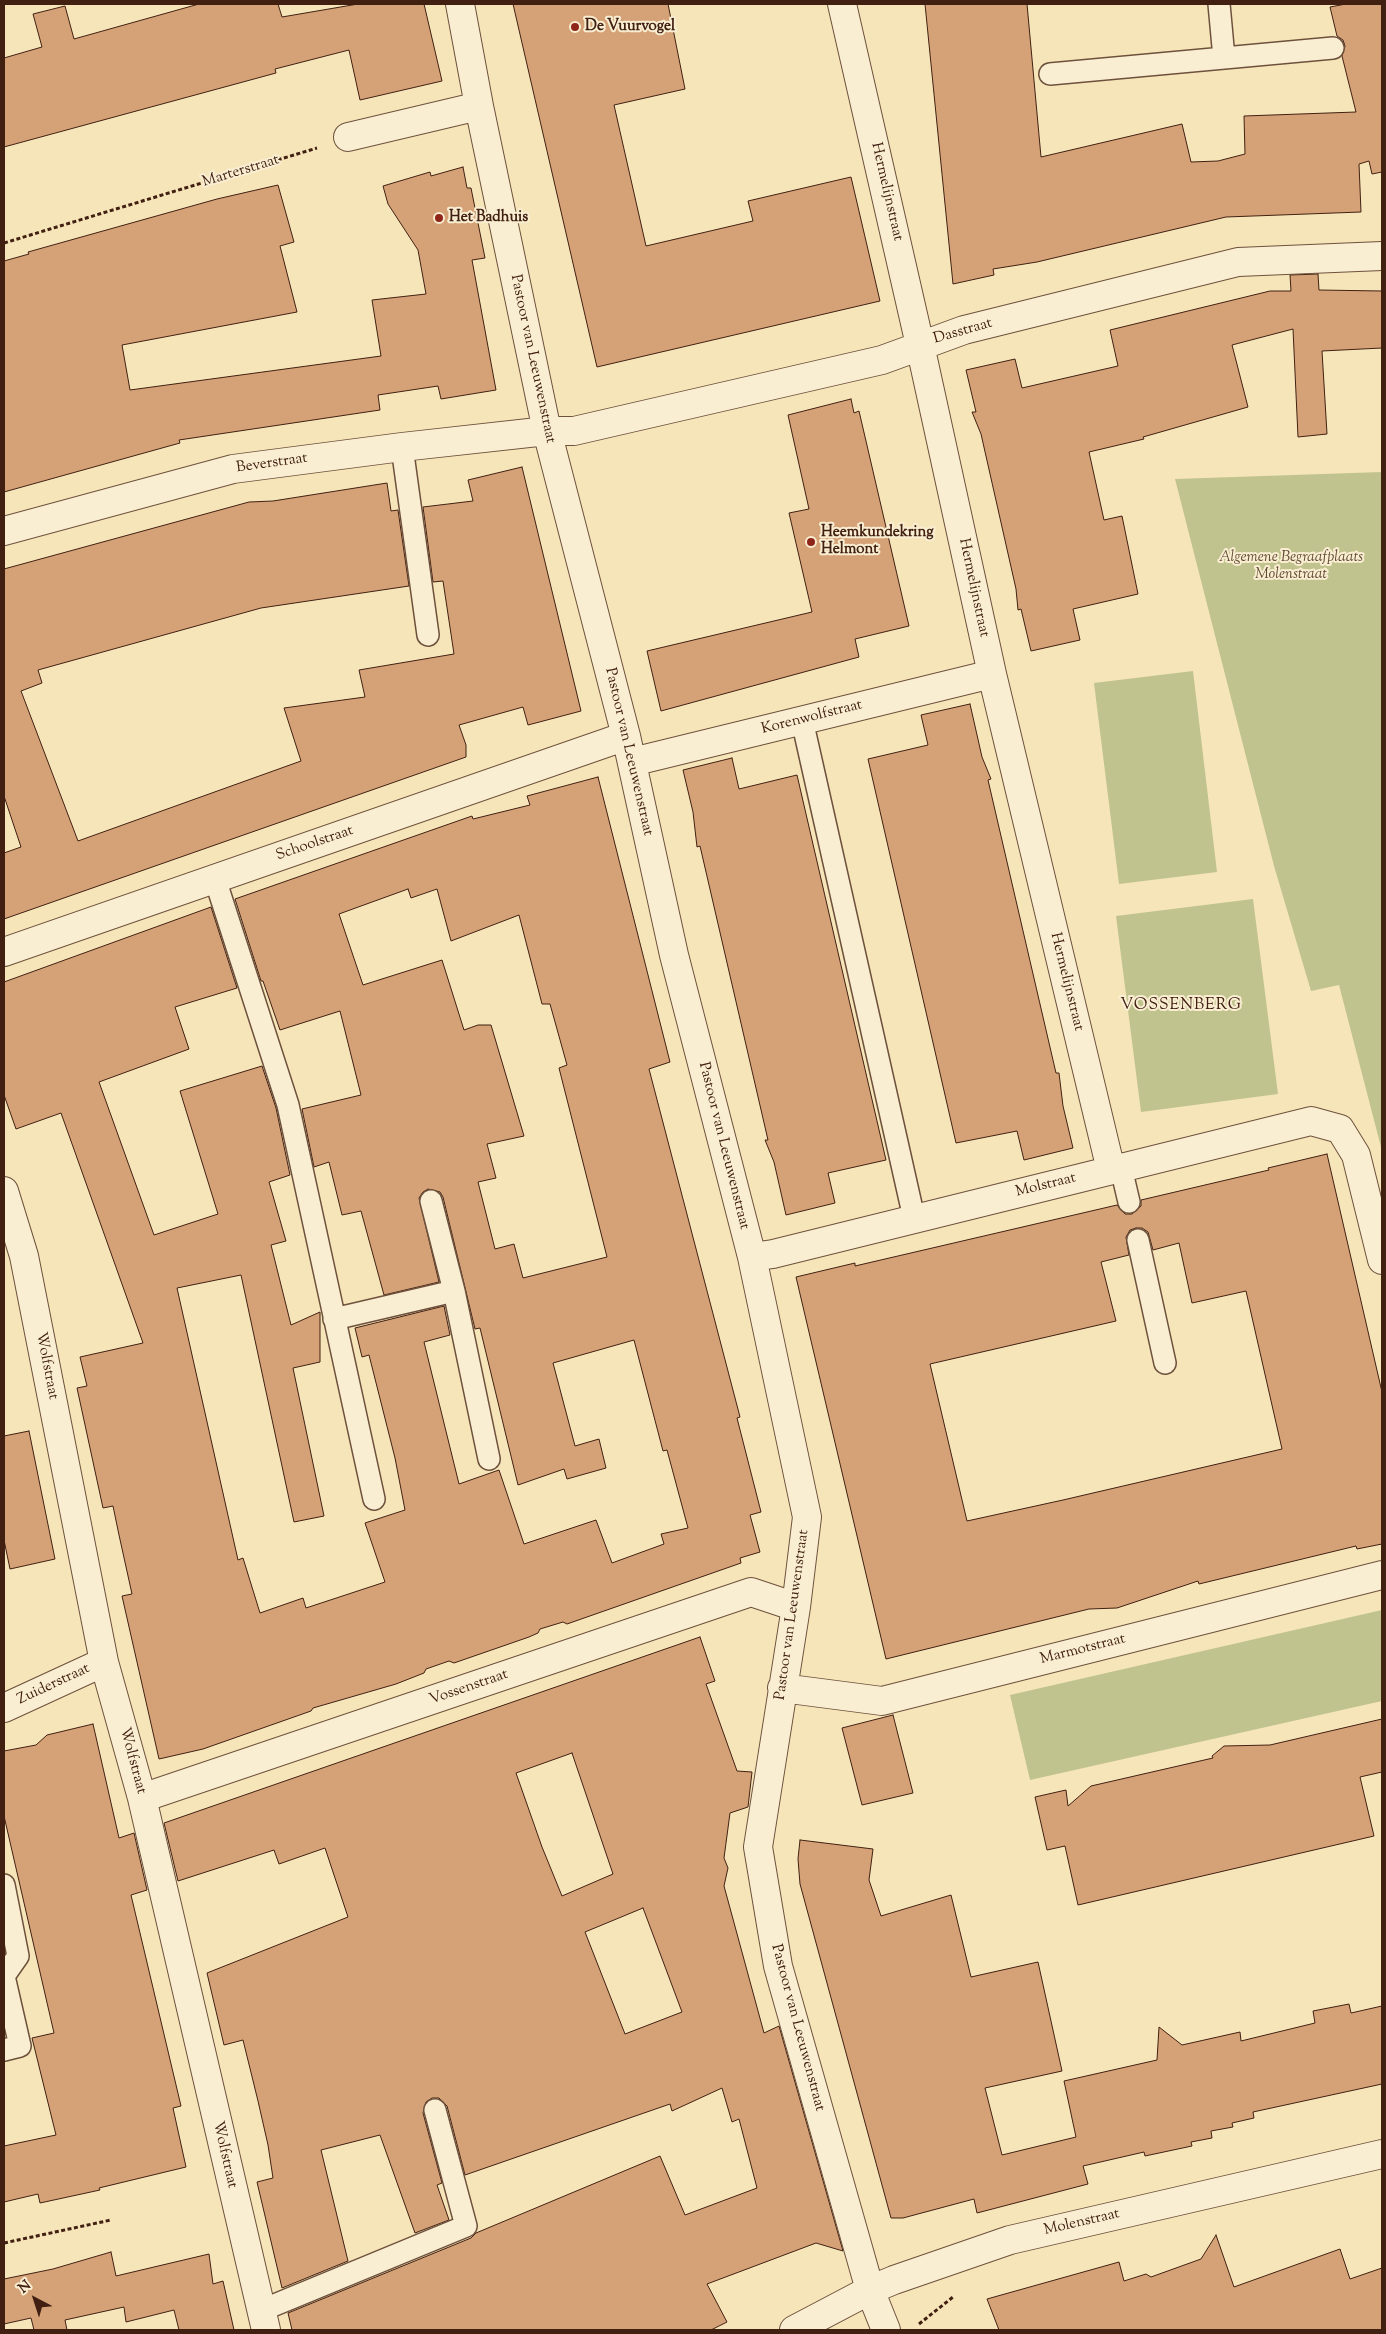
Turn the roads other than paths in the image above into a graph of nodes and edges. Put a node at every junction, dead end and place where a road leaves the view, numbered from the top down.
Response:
1 (460, 4) edge
2 (842, 4) edge
3 (1219, 4) edge
4 (1333, 48) dead end
5 (1224, 58) junction
6 (1050, 74) dead end
7 (479, 106) junction
8 (348, 137) road end
9 (1382, 256) edge
10 (920, 344) junction
11 (547, 431) junction
12 (402, 446) junction
13 (4, 531) edge
14 (428, 635) dead end
15 (992, 674) junction
16 (802, 720) junction
17 (629, 749) junction
18 (215, 879) junction
19 (4, 952) edge
20 (1116, 1169) junction
21 (4, 1191) edge
22 (431, 1201) dead end
23 (1129, 1202) dead end
24 (914, 1218) junction
25 (1138, 1240) dead end
26 (752, 1257) junction
27 (14, 1258) edge
28 (1382, 1260) edge
29 (454, 1291) junction
30 (334, 1319) junction
31 (1165, 1363) dead end
32 (489, 1459) dead end
33 (374, 1499) dead end
34 (1382, 1575) edge
35 (796, 1607) junction
36 (104, 1662) junction
37 (782, 1688) junction
38 (4, 1708) edge
39 (142, 1798) junction
40 (4, 1885) edge
41 (4, 1976) edge
42 (4, 2050) edge
43 (436, 2110) dead end
44 (1382, 2154) edge
45 (870, 2290) junction
46 (263, 2321) edge
47 (794, 2330) edge
48 (886, 2330) edge

1 - 7 street, Pastoor van Leeuwenstraat
2 - 10 street, Hermelijnstraat
3 - 5 lane
4 - 5 lane
5 - 6 lane
7 - 8 street
7 - 11 street, Pastoor van Leeuwenstraat
9 - 10 street, Dasstraat
10 - 11 street, Dasstraat
10 - 15 street, Hermelijnstraat
11 - 12 street, Beverstraat
11 - 17 street, Pastoor van Leeuwenstraat
12 - 13 street, Beverstraat
12 - 14 lane
15 - 16 street, Korenwolfstraat
15 - 20 street, Hermelijnstraat
16 - 17 street, Korenwolfstraat
16 - 24 lane
17 - 18 street, Schoolstraat
17 - 26 street, Pastoor van Leeuwenstraat
18 - 19 street, Schoolstraat
18 - 30 lane
20 - 23 lane
20 - 24 street, Molstraat
20 - 28 street, Molstraat
21 - 27 street, Wolfstraat
22 - 29 lane
24 - 26 street, Molstraat
25 - 31 lane
26 - 35 street, Pastoor van Leeuwenstraat
27 - 36 street, Wolfstraat
29 - 30 lane
29 - 32 lane
30 - 33 lane
34 - 37 street, Marmotstraat
35 - 37 street, Pastoor van Leeuwenstraat
35 - 39 street, Vossenstraat
36 - 38 street, Zuiderstraat
36 - 39 street, Wolfstraat
37 - 45 street, Pastoor van Leeuwenstraat
39 - 46 street, Wolfstraat
40 - 41 lane
41 - 42 lane
43 - 46 lane
44 - 45 street, Molenstraat
45 - 47 street, Molenstraat
45 - 48 street, Pastoor van Leeuwenstraat

